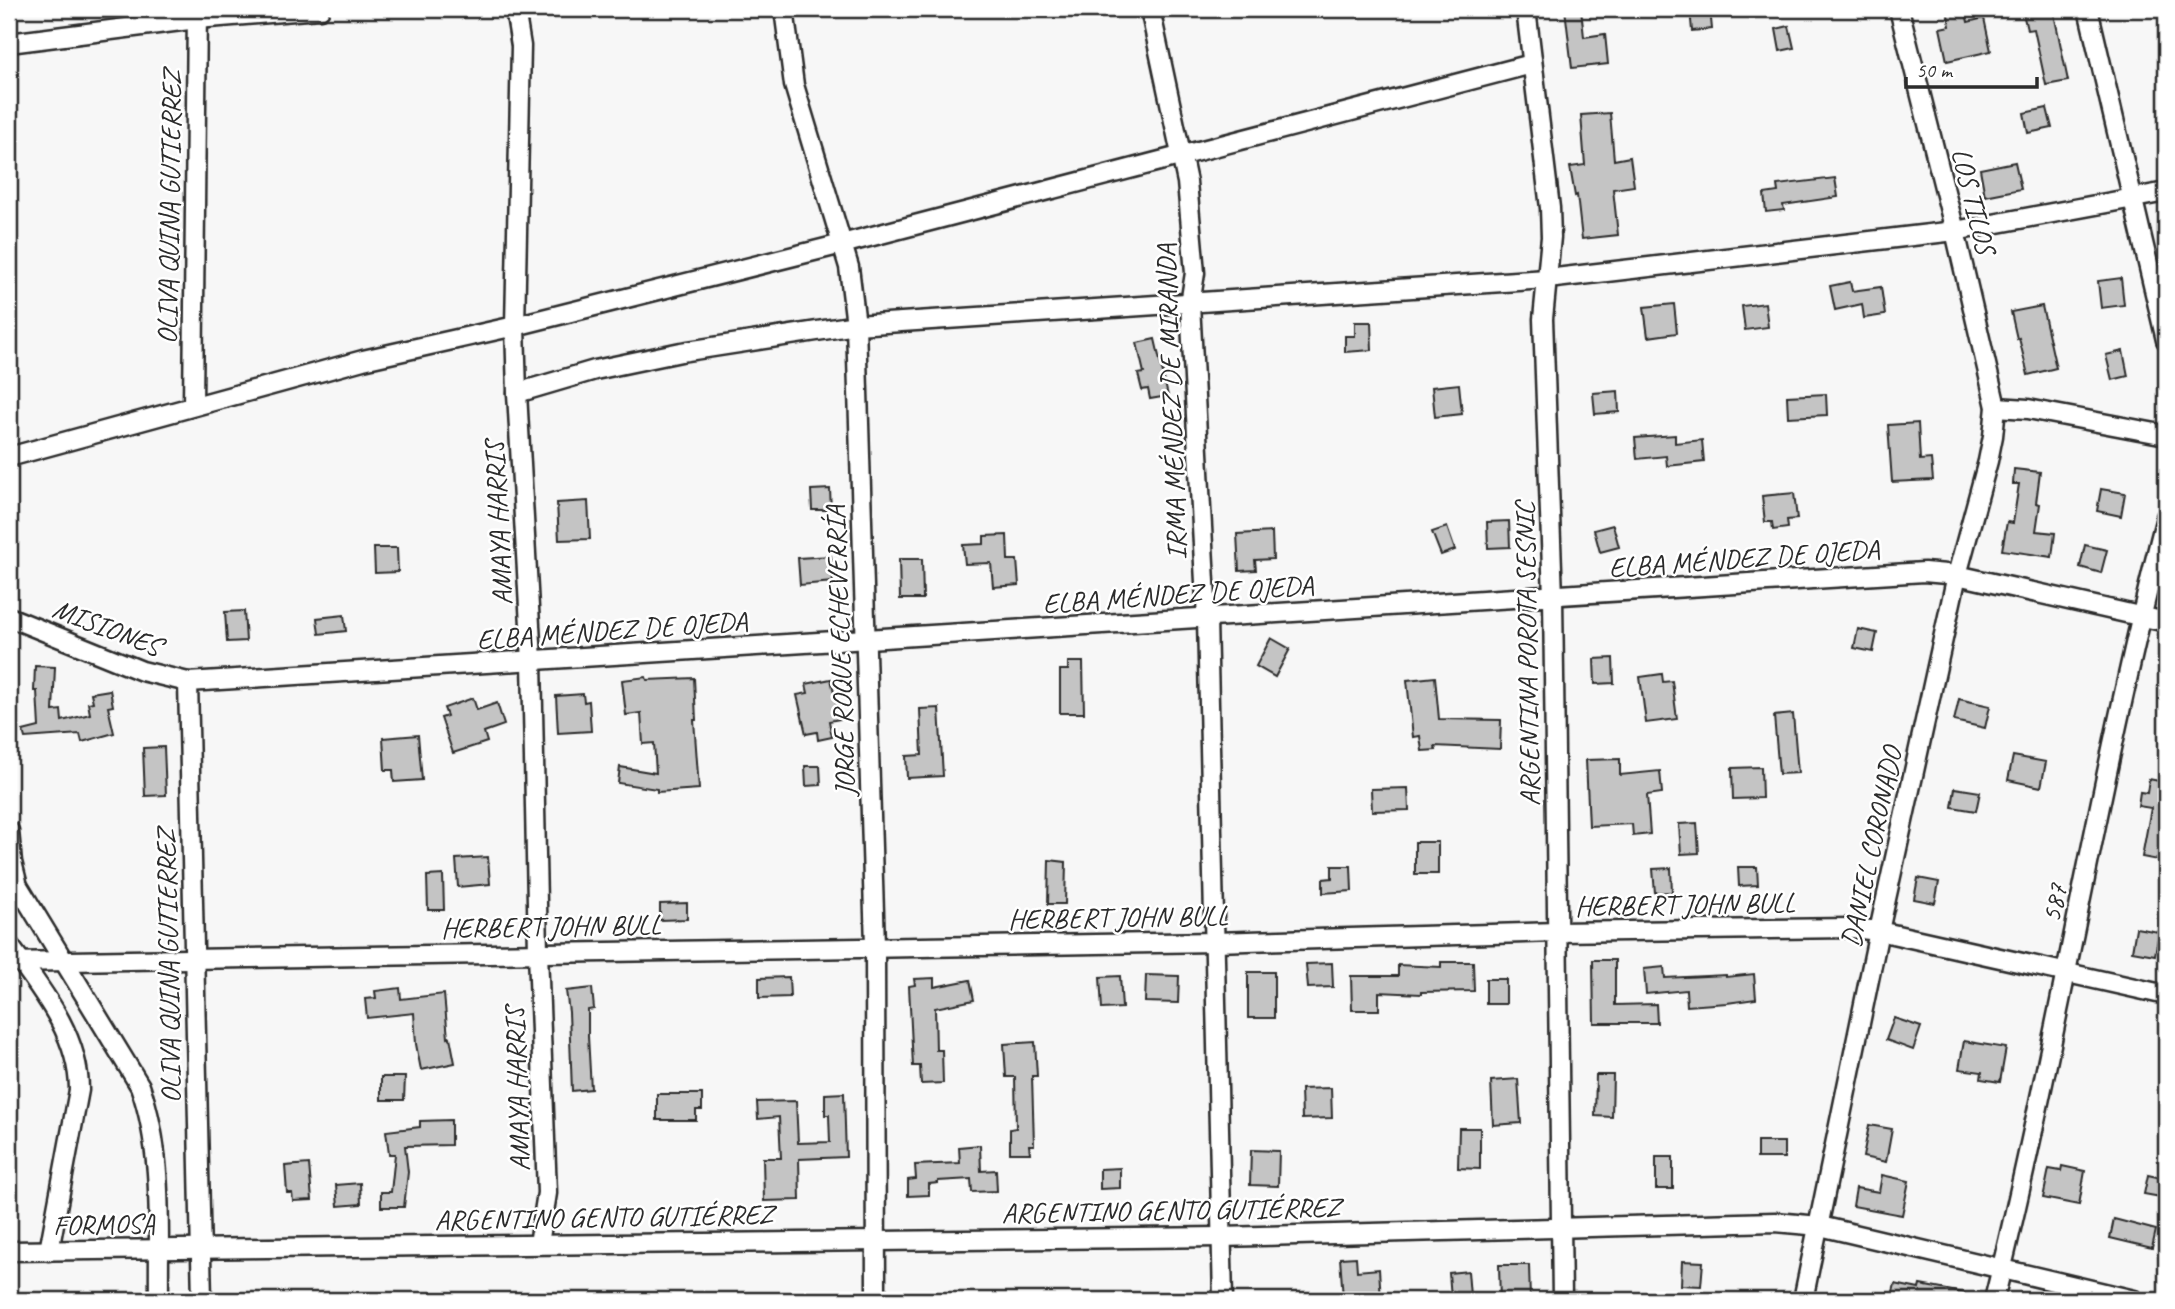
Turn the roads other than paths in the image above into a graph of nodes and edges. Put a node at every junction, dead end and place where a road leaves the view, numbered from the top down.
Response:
1 (320, 9) edge
2 (515, 9) edge
3 (784, 9) edge
4 (1150, 9) edge
5 (1526, 9) edge
6 (1899, 9) edge
7 (2088, 9) edge
8 (197, 14) edge
9 (9, 43) edge
10 (1532, 64) junction
11 (1182, 156) junction
12 (2166, 192) edge
13 (2134, 200) junction
14 (1955, 231) junction
15 (842, 244) junction
16 (1547, 279) junction
17 (1190, 304) junction
18 (515, 326) junction
19 (856, 326) junction
20 (2166, 340) edge
21 (517, 393) junction
22 (193, 406) junction
23 (1996, 407) junction
24 (2166, 435) edge
25 (9, 457) edge
26 (2166, 517) edge
27 (1957, 575) junction
28 (1553, 597) junction
29 (2140, 616) junction
30 (9, 617) edge
31 (1207, 619) junction
32 (2166, 622) edge
33 (866, 640) junction
34 (532, 661) junction
35 (188, 682) junction
36 (9, 831) edge
37 (13, 878) edge
38 (1879, 930) junction
39 (1557, 932) junction
40 (1215, 942) junction
41 (9, 945) edge
42 (875, 946) junction
43 (538, 953) junction
44 (194, 958) junction
45 (15, 962) edge
46 (64, 962) junction
47 (2066, 973) junction
48 (2166, 995) edge
49 (1820, 1226) junction
50 (1560, 1227) junction
51 (1221, 1237) junction
52 (877, 1239) junction
53 (540, 1244) junction
54 (201, 1248) junction
55 (158, 1249) junction
56 (9, 1251) edge
57 (49, 1251) junction
58 (2001, 1269) junction
59 (159, 1300) edge
60 (202, 1300) edge
61 (876, 1300) edge
62 (1223, 1300) edge
63 (1562, 1300) edge
64 (1803, 1300) edge
65 (1994, 1300) edge
66 (2134, 1300) edge

1 - 8 street
2 - 18 street, AMAYA HARRIS
3 - 15 street, JORGE ROQUE ECHEVERRÍA
4 - 11 street, IRMA MÉNDEZ DE MIRANDA
5 - 10 street, ARGENTINA POROTA SESNIC
6 - 14 street, LOS TILOS
7 - 13 street
8 - 9 street
8 - 22 street, OLIVA QUINA GUTIERREZ
10 - 11 street
10 - 16 street, ARGENTINA POROTA SESNIC
11 - 15 street
11 - 17 street, IRMA MÉNDEZ DE MIRANDA
12 - 13 street
13 - 14 street
13 - 20 street
14 - 16 street
14 - 23 street, LOS TILOS
15 - 18 street
15 - 19 street, JORGE ROQUE ECHEVERRÍA
16 - 17 street
16 - 28 street, ARGENTINA POROTA SESNIC
17 - 19 street
17 - 31 street, IRMA MÉNDEZ DE MIRANDA
18 - 21 street, AMAYA HARRIS
18 - 22 street
19 - 21 street
19 - 33 street, JORGE ROQUE ECHEVERRÍA
21 - 34 street, AMAYA HARRIS
22 - 25 street
23 - 24 street
23 - 27 street, DANIEL CORONADO
26 - 29 street, 587
27 - 28 street, ELBA MÉNDEZ DE OJEDA
27 - 29 street, ELBA MÉNDEZ DE OJEDA
27 - 38 street, DANIEL CORONADO
28 - 31 street, ELBA MÉNDEZ DE OJEDA
28 - 39 street, ARGENTINA POROTA SESNIC
29 - 32 street, ELBA MÉNDEZ DE OJEDA
29 - 47 street, 587
30 - 35 street, MISIONES
31 - 33 street, ELBA MÉNDEZ DE OJEDA
31 - 40 street, IRMA MÉNDEZ DE MIRANDA
33 - 34 street, ELBA MÉNDEZ DE OJEDA
33 - 42 street, JORGE ROQUE ECHEVERRÍA
34 - 35 street, ELBA MÉNDEZ DE OJEDA
34 - 43 street, AMAYA HARRIS
35 - 44 street, OLIVA QUINA GUTIERREZ
36 - 37 street
37 - 46 street
38 - 39 street, HERBERT JOHN BULL
38 - 47 street, HERBERT JOHN BULL
38 - 49 street, DANIEL CORONADO
39 - 40 street, HERBERT JOHN BULL
39 - 50 street, ARGENTINA POROTA SESNIC
40 - 42 street, HERBERT JOHN BULL
40 - 51 street, IRMA MÉNDEZ DE MIRANDA
41 - 45 street
42 - 43 street, HERBERT JOHN BULL
42 - 52 street, JORGE ROQUE ECHEVERRÍA
43 - 44 street, HERBERT JOHN BULL
43 - 53 street, AMAYA HARRIS
44 - 46 street, HERBERT JOHN BULL
44 - 54 street, OLIVA QUINA GUTIERREZ
45 - 46 street, HERBERT JOHN BULL
45 - 57 street
46 - 55 street
47 - 48 street, HERBERT JOHN BULL
47 - 58 street, 587
49 - 50 street, ARGENTINO GENTO GUTIÉRREZ
49 - 58 street, ARGENTINO GENTO GUTIÉRREZ
49 - 64 street, DANIEL CORONADO
50 - 51 street, ARGENTINO GENTO GUTIÉRREZ
50 - 63 street, ARGENTINA POROTA SESNIC
51 - 52 street, ARGENTINO GENTO GUTIÉRREZ
51 - 62 street, IRMA MÉNDEZ DE MIRANDA
52 - 53 street, ARGENTINO GENTO GUTIÉRREZ
52 - 61 street, JORGE ROQUE ECHEVERRÍA
53 - 54 street, ARGENTINO GENTO GUTIÉRREZ
54 - 55 street, FORMOSA
54 - 60 street, OLIVA QUINA GUTIERREZ
55 - 57 street, FORMOSA
55 - 59 street
56 - 57 street, FORMOSA
58 - 65 street, 587
58 - 66 street, ARGENTINO GENTO GUTIÉRREZ

